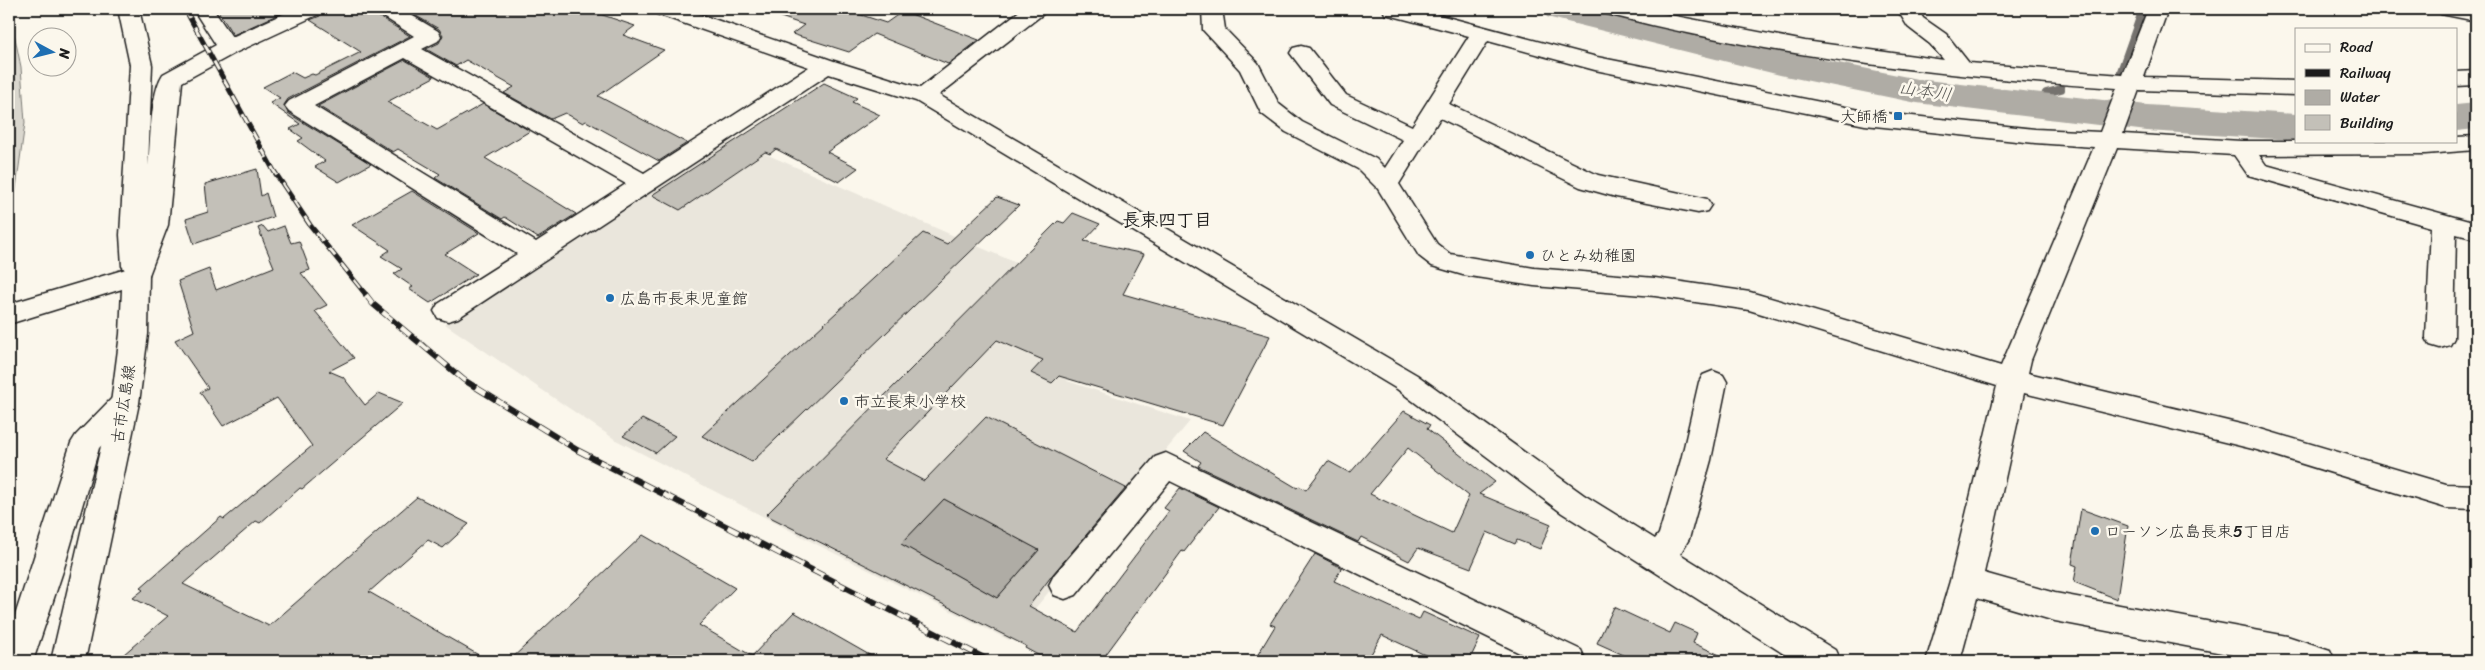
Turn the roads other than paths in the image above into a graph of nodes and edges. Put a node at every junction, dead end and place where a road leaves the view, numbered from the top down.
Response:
1 (128, 9) edge
2 (203, 9) edge
3 (310, 9) edge
4 (387, 9) edge
5 (665, 9) edge
6 (1035, 9) edge
7 (1212, 9) edge
8 (1393, 9) edge
9 (1615, 9) edge
10 (1908, 9) edge
11 (2158, 9) edge
12 (2449, 9) edge
13 (2476, 15) edge
14 (1482, 33) junction
15 (229, 47) junction
16 (405, 49) junction
17 (1301, 53) dead end
18 (826, 66) junction
19 (1963, 70) junction
20 (2476, 78) edge
21 (2458, 80) edge
22 (2129, 87) junction
23 (2295, 88) edge
24 (924, 96) junction
25 (1436, 107) junction
26 (1417, 137) junction
27 (2110, 138) junction
28 (2476, 143) edge
29 (2241, 148) junction
30 (643, 183) junction
31 (1387, 184) junction
32 (1698, 205) dead end
33 (2444, 222) junction
34 (2476, 231) edge
35 (536, 254) junction
36 (136, 275) junction
37 (448, 311) dead end
38 (9, 314) edge
39 (2440, 338) dead end
40 (2012, 380) junction
41 (1713, 382) dead end
42 (125, 403) junction
43 (2476, 497) edge
44 (1659, 558) junction
45 (1966, 581) junction
46 (1065, 585) dead end
47 (16, 661) edge
48 (68, 661) edge
49 (1569, 661) edge
50 (1823, 661) edge
51 (1943, 661) edge
52 (2318, 661) edge

1 - 36 street
2 - 15 street
3 - 15 street
4 - 16 street
5 - 18 street
6 - 24 street
7 - 31 street
8 - 14 street
9 - 19 street
10 - 19 street
11 - 22 street
12 - 13 street
14 - 25 street
14 - 27 street
15 - 36 street
16 - 30 street
16 - 35 street
17 - 26 street
18 - 24 street
18 - 30 street
19 - 22 street
20 - 21 street
22 - 23 street
22 - 27 street
24 - 44 street
25 - 26 street
25 - 32 street
26 - 31 street
27 - 29 street
27 - 40 street
28 - 29 street
29 - 33 street
30 - 35 street
31 - 40 street
33 - 34 street
33 - 39 street
35 - 37 street
36 - 38 street
36 - 42 street, 古市広島線
40 - 43 street
40 - 45 street
41 - 44 street
42 - 47 street
42 - 48 street, 古市広島線
44 - 50 street
45 - 51 street
45 - 52 street
46 - 49 street

